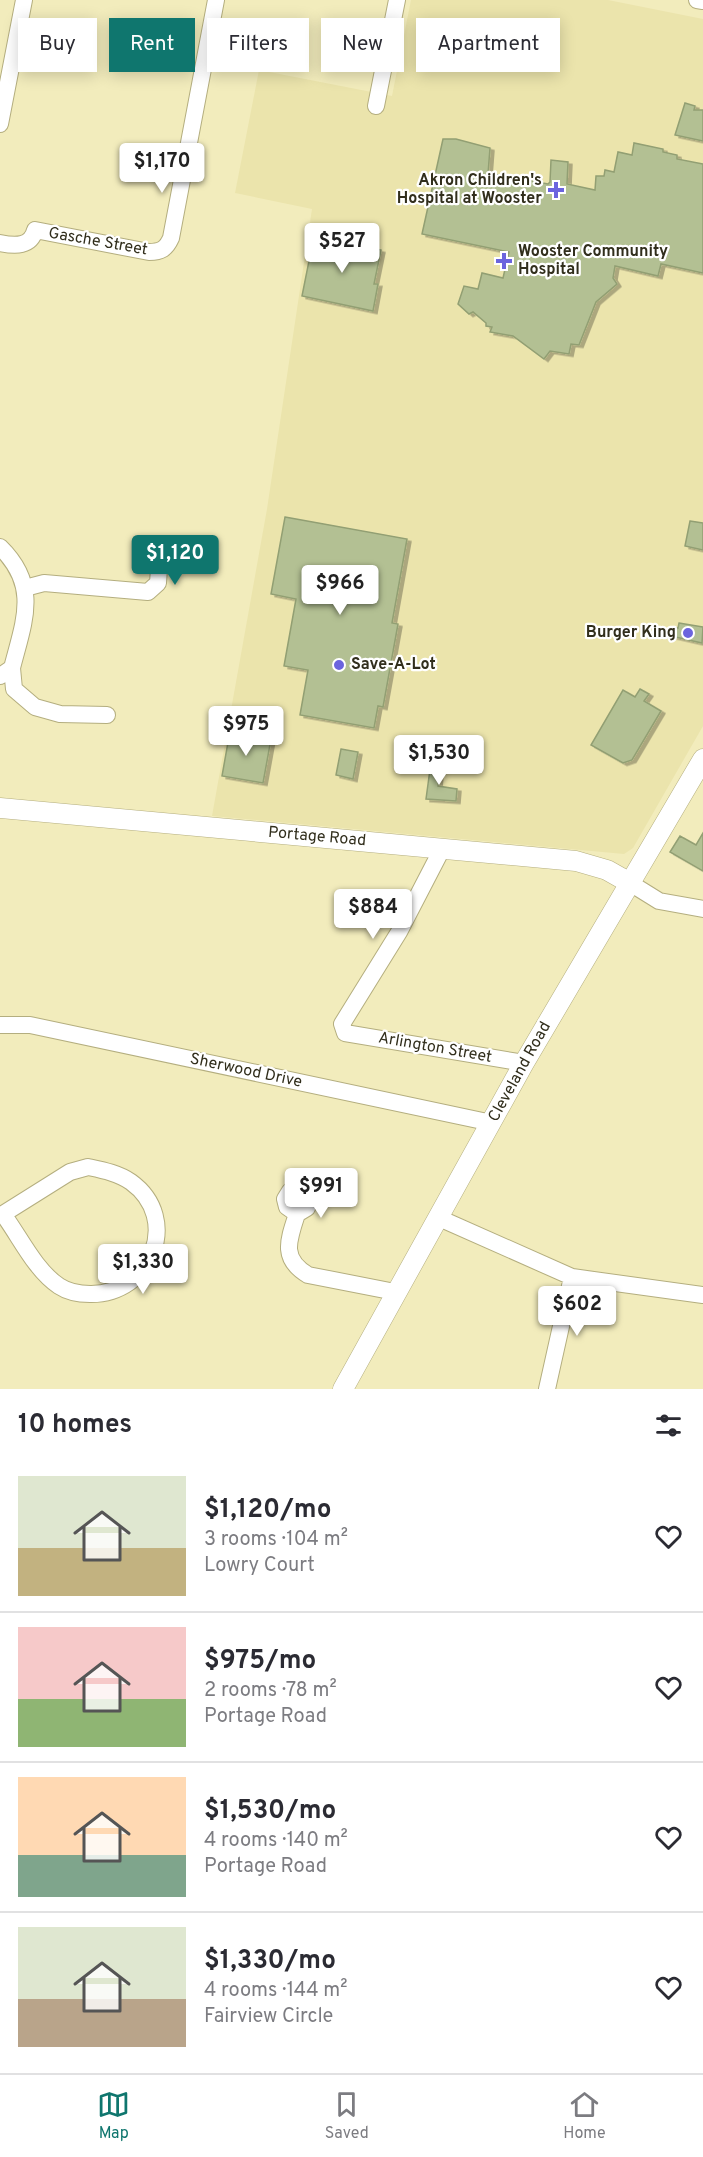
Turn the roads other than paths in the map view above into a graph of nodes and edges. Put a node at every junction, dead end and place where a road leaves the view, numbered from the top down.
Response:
1 (24, 0) edge
2 (216, 0) edge
3 (397, 0) edge
4 (697, 0) edge
5 (703, 1) edge
6 (376, 106) dead end
7 (0, 124) edge
8 (0, 243) edge
9 (0, 547) edge
10 (160, 554) dead end
11 (25, 588) junction
12 (6, 672) edge
13 (107, 715) dead end
14 (703, 759) edge
15 (0, 808) edge
16 (442, 849) junction
17 (630, 883) junction
18 (703, 909) edge
19 (0, 1025) edge
20 (524, 1063) junction
21 (492, 1123) junction
22 (1, 1214) edge
23 (297, 1215) dead end
24 (439, 1218) junction
25 (572, 1277) junction
26 (395, 1292) junction
27 (703, 1295) edge
28 (343, 1389) edge
29 (547, 1389) edge

1 - 7 street
2 - 8 street, Gasche Street
3 - 6 street
4 - 5 street
9 - 11 street
10 - 11 street
11 - 12 street
12 - 13 street
14 - 17 main road, Cleveland Road
15 - 16 main road, Portage Road
16 - 17 main road, Portage Road
16 - 20 street, Arlington Street
17 - 18 street
17 - 20 main road, Cleveland Road
19 - 21 street, Sherwood Drive
20 - 21 main road, Cleveland Road
21 - 24 main road, Cleveland Road
22 - 22 street
23 - 26 street
24 - 25 street
24 - 26 main road, Cleveland Road
25 - 27 street
25 - 29 street
26 - 28 main road, Cleveland Road

